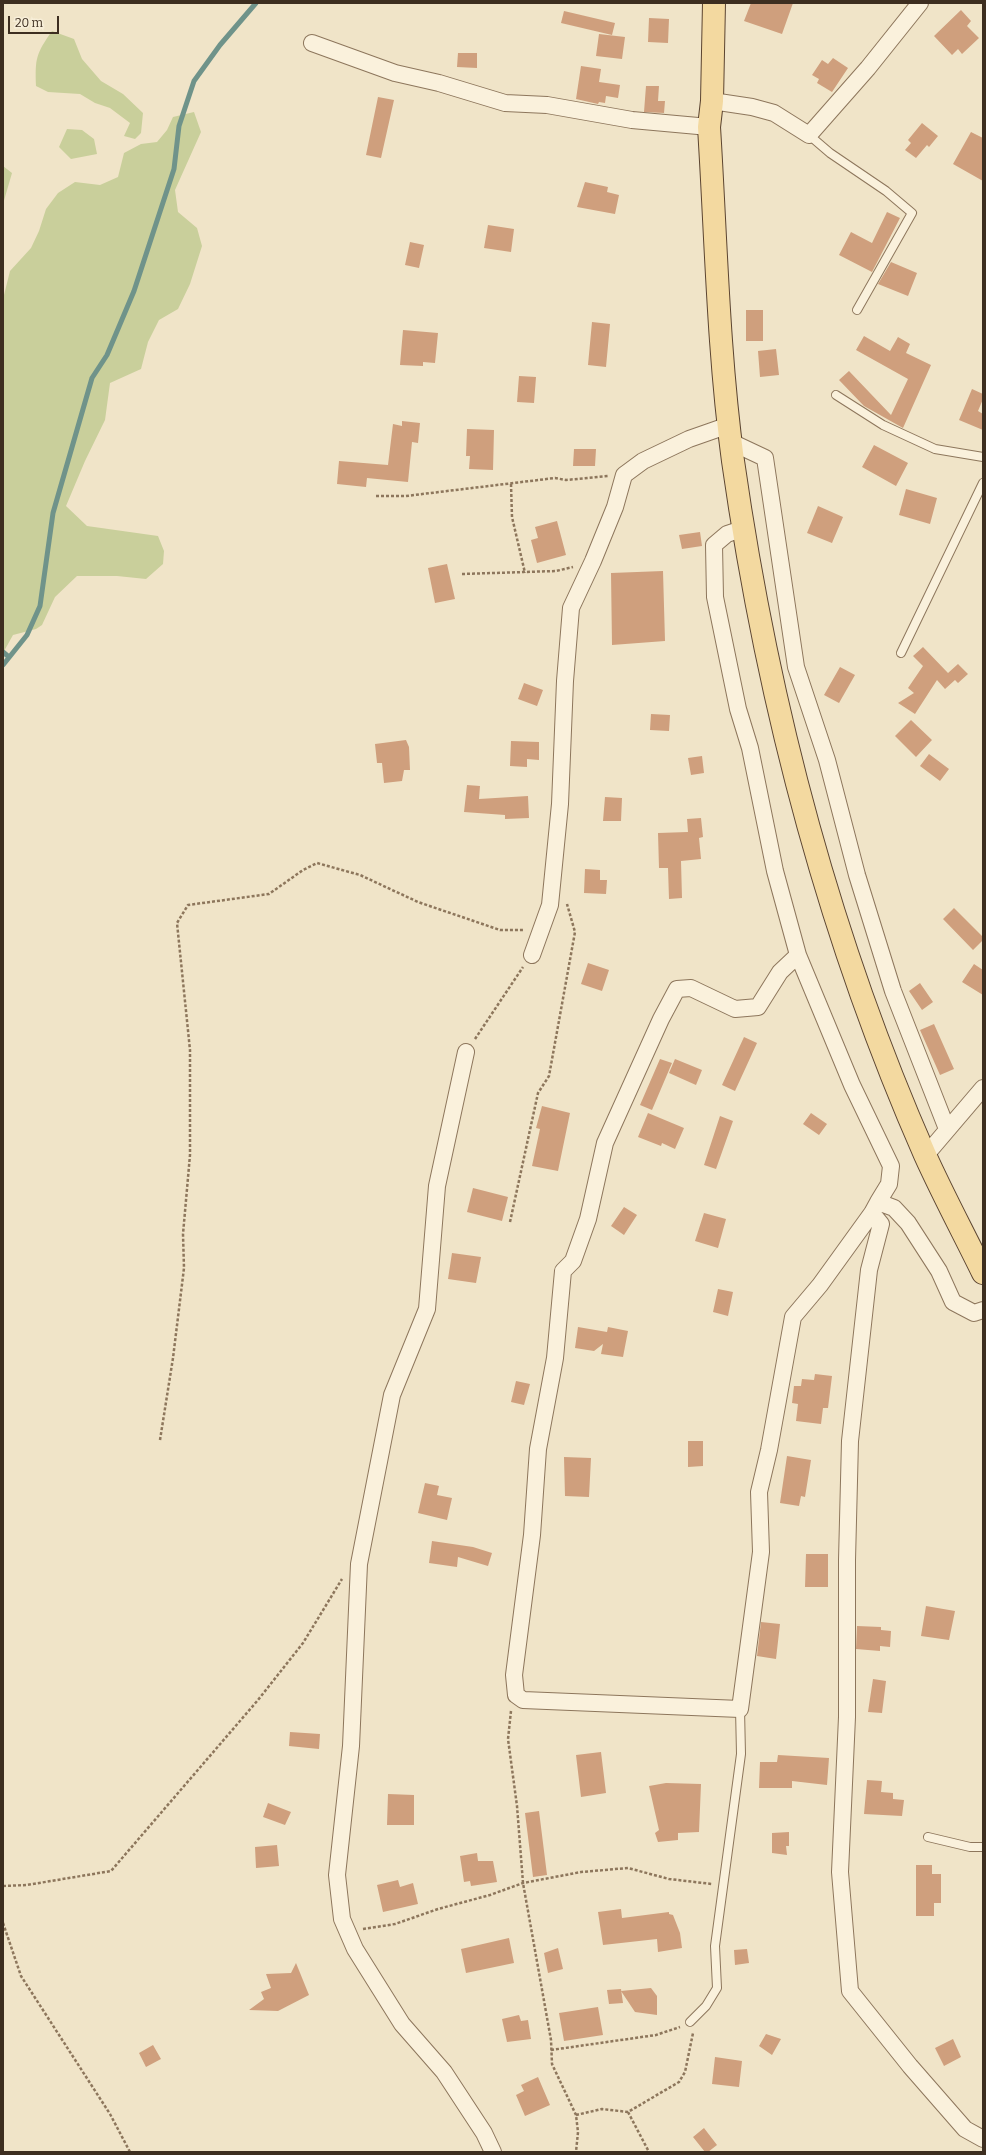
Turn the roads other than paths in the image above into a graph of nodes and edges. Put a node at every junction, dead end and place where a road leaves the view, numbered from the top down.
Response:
1 (714, 3) edge
2 (920, 3) edge
3 (312, 43) dead end
4 (712, 101) junction
5 (709, 127) junction
6 (809, 135) junction
7 (857, 310) dead end
8 (836, 395) dead end
9 (730, 434) junction
10 (983, 457) edge
11 (983, 483) edge
12 (744, 528) junction
13 (901, 653) dead end
14 (532, 955) road end
15 (798, 955) junction
16 (466, 1052) road end
17 (983, 1088) edge
18 (947, 1129) junction
19 (926, 1156) junction
20 (875, 1207) junction
21 (983, 1273) edge
22 (983, 1310) edge
23 (740, 1709) junction
24 (928, 1837) dead end
25 (983, 1847) edge
26 (690, 2022) road end
27 (983, 2139) edge
28 (493, 2152) edge

1 - 4 main road
2 - 6 street
3 - 5 street
4 - 5 main road
4 - 6 street
5 - 9 main road
6 - 7 lane
8 - 10 lane
9 - 12 main road
9 - 14 street
9 - 18 street
11 - 13 lane
12 - 15 street
12 - 19 main road
15 - 20 street
15 - 23 street
16 - 28 street
17 - 18 street
18 - 19 street
19 - 21 main road
20 - 22 street
20 - 23 street
20 - 27 street
23 - 26 lane
24 - 25 lane

